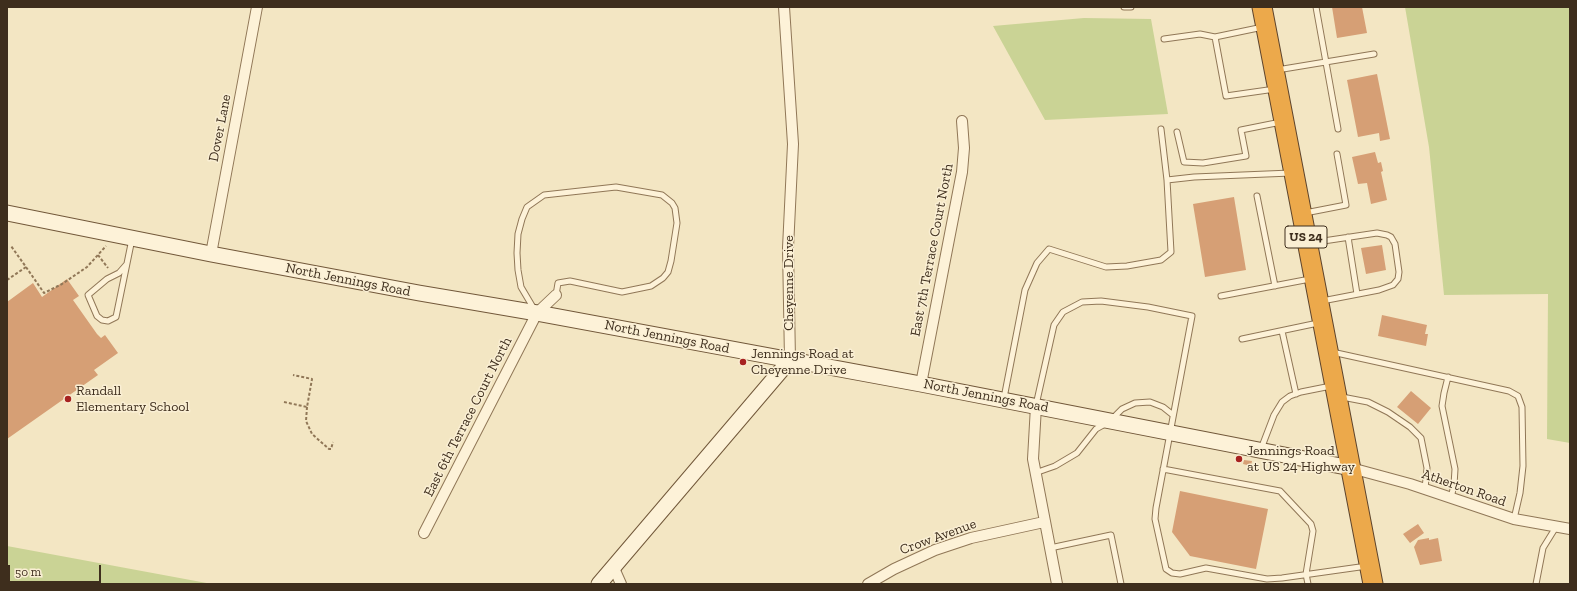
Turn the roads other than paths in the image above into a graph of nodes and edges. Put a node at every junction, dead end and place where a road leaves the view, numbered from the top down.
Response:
1 (257, 7) edge
2 (784, 7) edge
3 (1124, 7) edge
4 (1130, 7) edge
5 (1262, 7) edge
6 (1316, 7) edge
7 (1266, 26) junction
8 (1215, 37) junction
9 (1164, 39) dead end
10 (1374, 54) dead end
11 (1326, 62) junction
12 (1276, 80) junction
13 (962, 121) dead end
14 (1284, 121) junction
15 (1161, 129) dead end
16 (1338, 129) dead end
17 (1177, 132) dead end
18 (1337, 154) dead end
19 (1294, 173) junction
20 (1168, 180) junction
21 (1257, 196) dead end
22 (7, 213) edge
23 (1302, 214) junction
24 (1348, 237) junction
25 (132, 238) junction
26 (1308, 244) junction
27 (211, 254) junction
28 (126, 265) junction
29 (1315, 278) junction
30 (1275, 286) junction
31 (1357, 294) junction
32 (556, 295) joint
33 (1221, 296) dead end
34 (1320, 301) junction
35 (537, 313) junction
36 (1323, 322) junction
37 (1282, 331) junction
38 (1242, 339) dead end
39 (1329, 352) junction
40 (790, 360) junction
41 (1448, 377) junction
42 (921, 384) junction
43 (1336, 391) junction
44 (1296, 394) junction
45 (1004, 400) junction
46 (1036, 406) junction
47 (1173, 415) junction
48 (1111, 420) junction
49 (1170, 432) junction
50 (1260, 450) junction
51 (1351, 468) junction
52 (1163, 469) junction
53 (1036, 473) junction
54 (1425, 489) junction
55 (1451, 498) junction
56 (1514, 519) junction
57 (1044, 522) junction
58 (1556, 527) junction
59 (1570, 530) edge
60 (424, 533) dead end
61 (1050, 548) junction
62 (1370, 565) junction
63 (613, 566) junction
64 (1306, 574) junction
65 (599, 584) edge
66 (622, 584) edge
67 (868, 584) edge
68 (1057, 584) edge
69 (1121, 584) edge
70 (1308, 584) edge
71 (1373, 584) edge
72 (1536, 584) edge

1 - 27 street, Dover Lane
2 - 40 street, Cheyenne Drive
3 - 4 lane
5 - 7 highway, US 24
6 - 11 lane
7 - 8 lane
7 - 12 highway, US 24
8 - 9 lane
8 - 12 lane
10 - 11 lane
11 - 12 lane
11 - 16 lane
12 - 14 highway, US 24
13 - 42 street, East 7th Terrace Court North
14 - 17 lane
14 - 19 highway, US 24
15 - 20 lane
18 - 23 lane
19 - 20 lane
19 - 23 highway, US 24
20 - 45 lane
21 - 30 lane
22 - 25 street, North Jennings Road
23 - 26 highway, US 24
24 - 26 lane
24 - 31 lane
24 - 31 lane
25 - 27 street, North Jennings Road
25 - 28 lane
26 - 29 highway, US 24
27 - 35 street, North Jennings Road
28 - 28 lane
29 - 30 lane
29 - 34 highway, US 24
30 - 33 lane
31 - 34 lane
32 - 35 street, East 6th Terrace Court North
32 - 35 lane
34 - 36 highway, US 24
35 - 40 street, North Jennings Road
35 - 60 street, East 6th Terrace Court North
36 - 37 lane
36 - 39 highway, US 24
37 - 38 lane
37 - 44 lane
39 - 41 lane
39 - 43 highway, US 24
40 - 42 street, North Jennings Road
40 - 63 street
41 - 55 lane
41 - 56 lane
42 - 45 street, North Jennings Road
43 - 44 lane
43 - 51 highway, US 24
43 - 54 lane
44 - 50 lane
45 - 46 street, North Jennings Road
46 - 47 lane
46 - 48 street, North Jennings Road
46 - 53 street
47 - 48 lane
47 - 49 lane
48 - 49 street, North Jennings Road
48 - 53 lane
49 - 50 street, North Jennings Road
49 - 52 lane
50 - 51 street, North Jennings Road
51 - 54 street, Atherton Road
51 - 62 highway, US 24
52 - 64 lane
52 - 64 lane
53 - 57 street
54 - 55 street, Atherton Road
55 - 56 street, Atherton Road
56 - 58 street, Atherton Road
57 - 61 street
57 - 67 street, Crow Avenue
58 - 59 street, Atherton Road
58 - 72 lane
61 - 68 street
61 - 69 lane
62 - 64 lane
62 - 71 highway, US 24
63 - 65 street
63 - 66 street
64 - 70 lane

